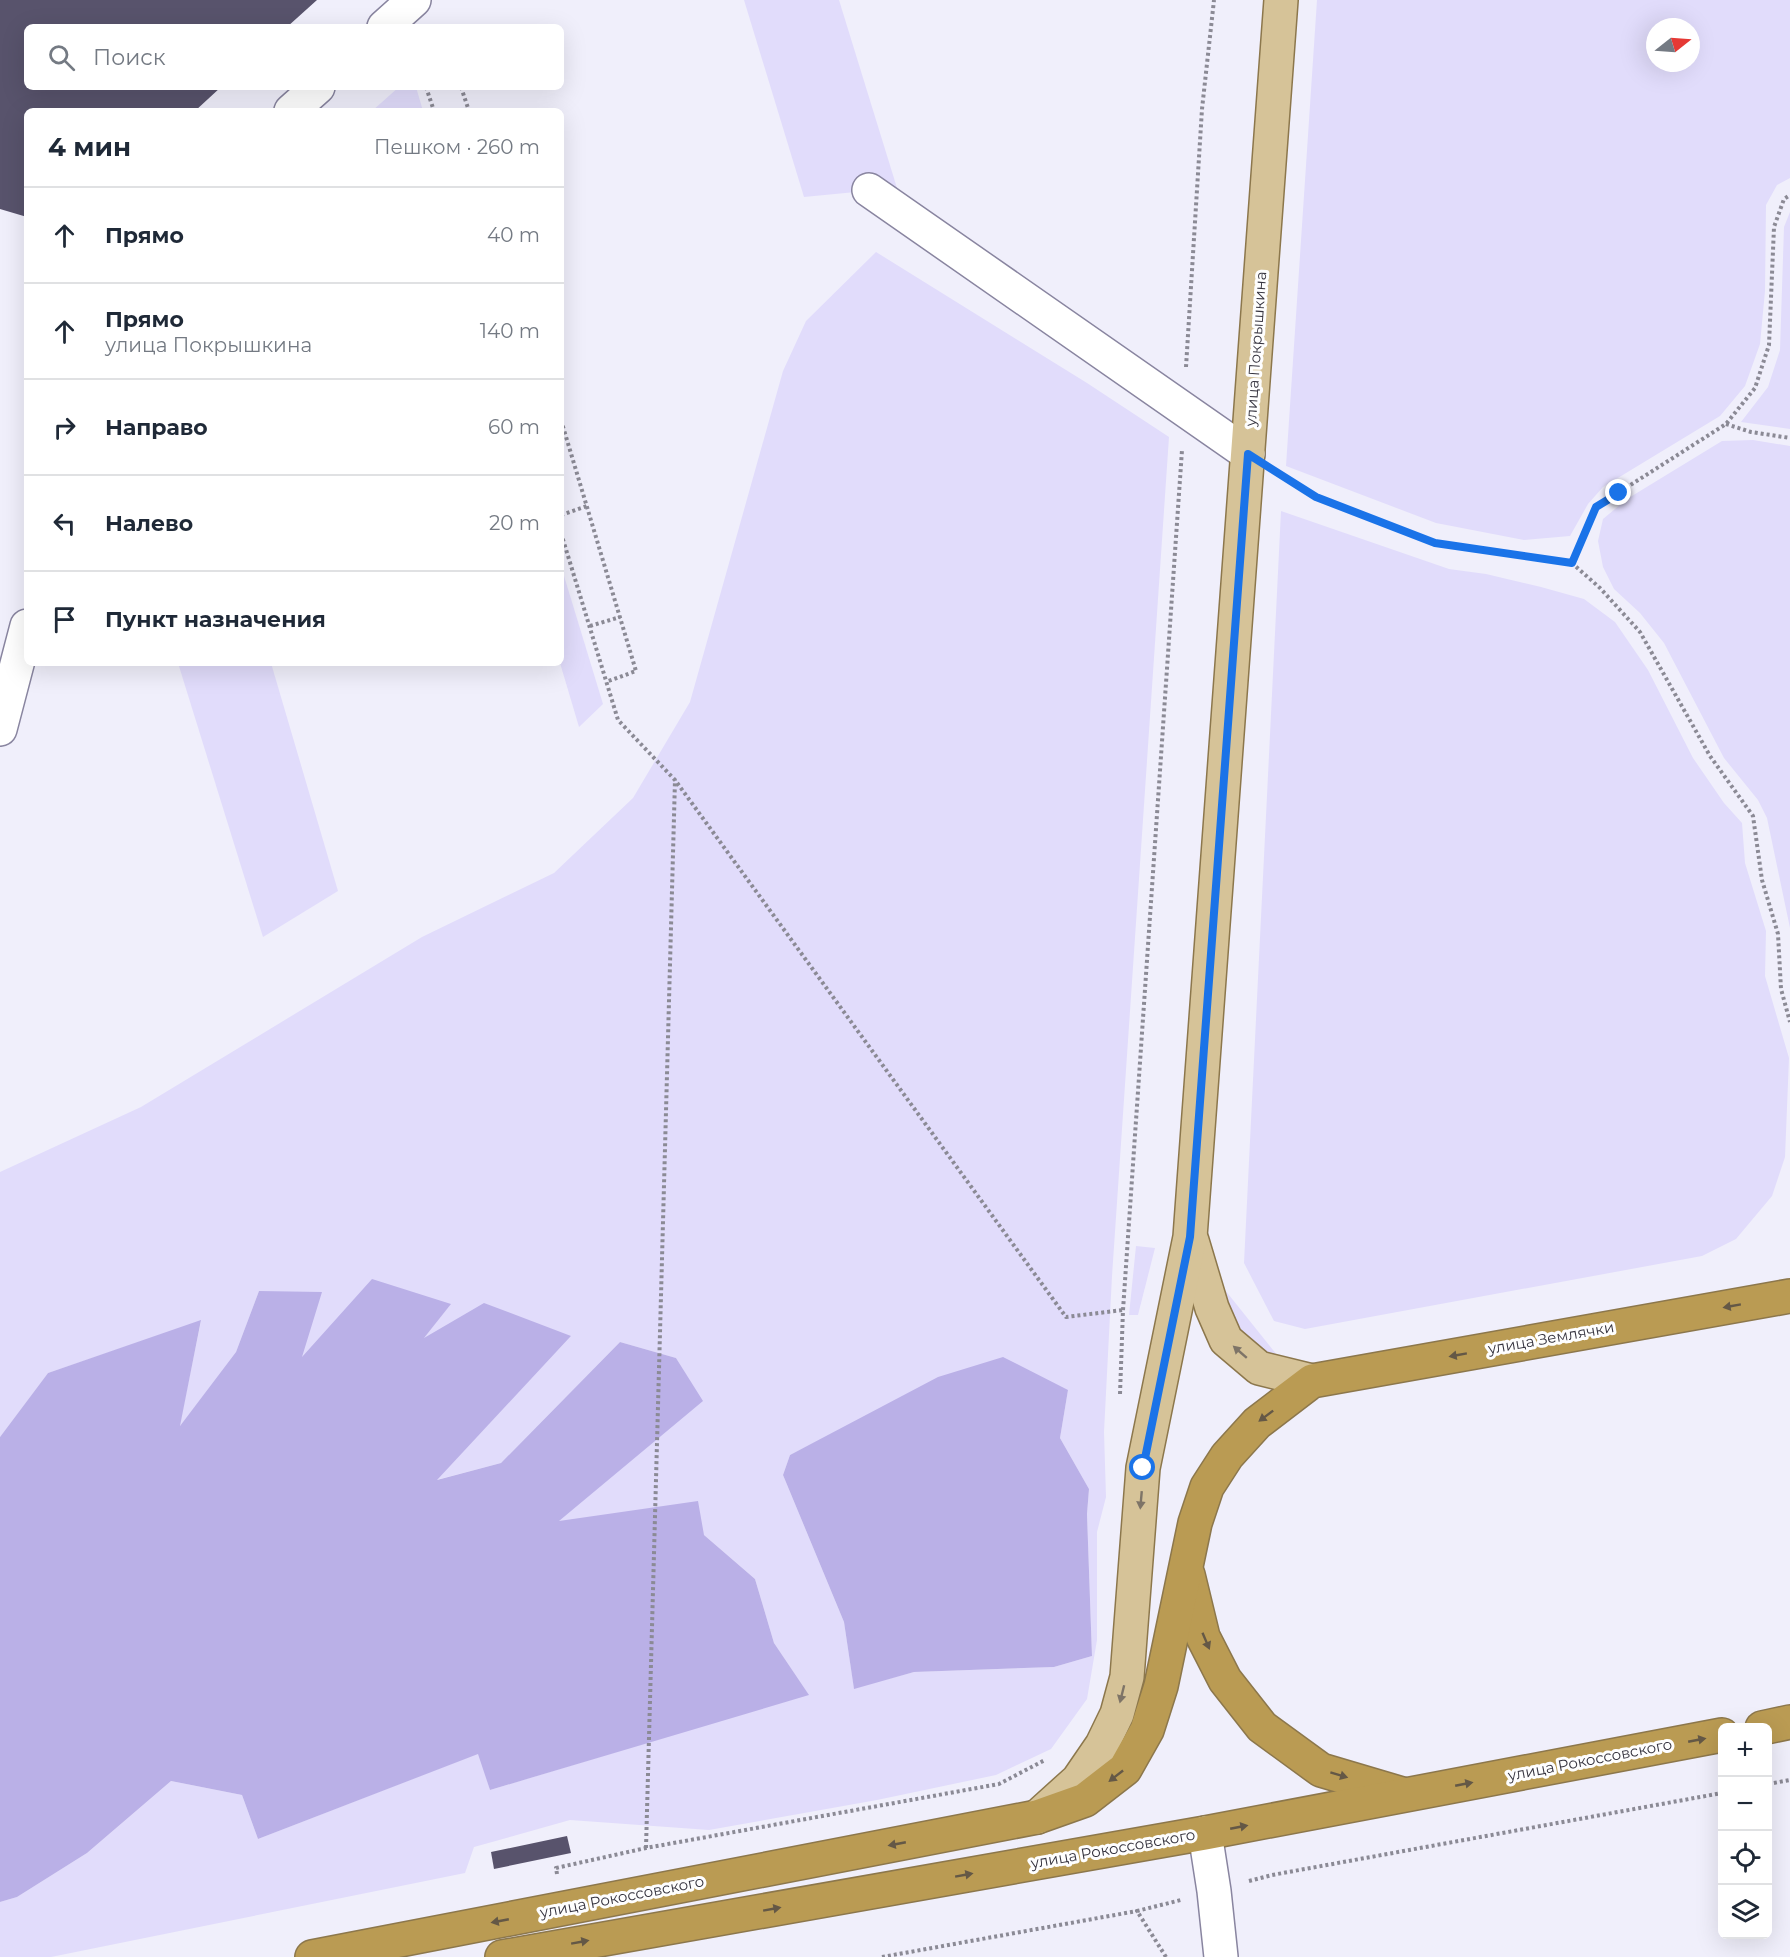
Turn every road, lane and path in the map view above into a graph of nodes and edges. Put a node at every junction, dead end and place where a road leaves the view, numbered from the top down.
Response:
1 (414, 0) edge
2 (1214, 0) edge
3 (1281, 0) edge
4 (387, 24) edge
5 (315, 90) edge
6 (427, 90) edge
7 (462, 90) edge
8 (294, 108) edge
9 (433, 108) edge
10 (468, 108) edge
11 (869, 190) dead end
12 (1790, 195) edge
13 (1184, 410) junction
14 (1726, 424) junction
15 (564, 430) edge
16 (1790, 438) edge
17 (1248, 454) junction
18 (587, 506) junction
19 (564, 514) edge
20 (564, 543) edge
21 (1572, 563) junction
22 (620, 617) junction
23 (590, 626) junction
24 (24, 637) edge
25 (606, 682) junction
26 (0, 729) edge
27 (675, 780) junction
28 (1790, 1022) edge
29 (1190, 1237) junction
30 (1790, 1296) edge
31 (1123, 1311) junction
32 (1312, 1381) junction
33 (1120, 1394) dead end
34 (1186, 1564) junction
35 (1790, 1722) edge
36 (1772, 1726) edge
37 (1718, 1736) edge
38 (1049, 1758) dead end
39 (1790, 1780) edge
40 (1772, 1783) edge
41 (1718, 1794) edge
42 (1406, 1795) junction
43 (1037, 1817) junction
44 (1205, 1833) junction
45 (646, 1848) junction
46 (1272, 1875) dead end
47 (562, 1908) junction
48 (1137, 1911) dead end
49 (312, 1957) edge
50 (502, 1957) edge
51 (882, 1957) edge
52 (1221, 1957) edge

1 - 4 street
2 - 13 path
3 - 17 main road, улица Покрышкина
5 - 8 street
6 - 9 path
7 - 10 path
11 - 13 street
12 - 14 path
13 - 17 street
13 - 31 path
14 - 16 path
14 - 21 path
15 - 18 path
17 - 21 path
17 - 29 main road, улица Покрышкина
18 - 19 path
18 - 22 path
20 - 23 path
21 - 28 path
22 - 23 path
22 - 25 path
23 - 25 path
24 - 26 street
25 - 27 path
27 - 31 path
27 - 45 path
32 -> 29 main road
29 -> 43 main road
30 -> 32 highway, улица Землячки
31 - 33 path
32 -> 34 highway, улица Рокоссовского
34 -> 42 highway
34 -> 43 highway, улица Рокоссовского
35 - 36 highway
42 -> 37 highway, улица Рокоссовского
38 - 45 path
39 - 40 path
41 - 46 path
44 -> 42 highway, улица Рокоссовского
43 -> 47 highway, улица Рокоссовского
50 -> 44 highway, улица Рокоссовского
44 - 52 street
45 - 47 path
47 -> 49 highway, улица Рокоссовского
48 - 51 path

